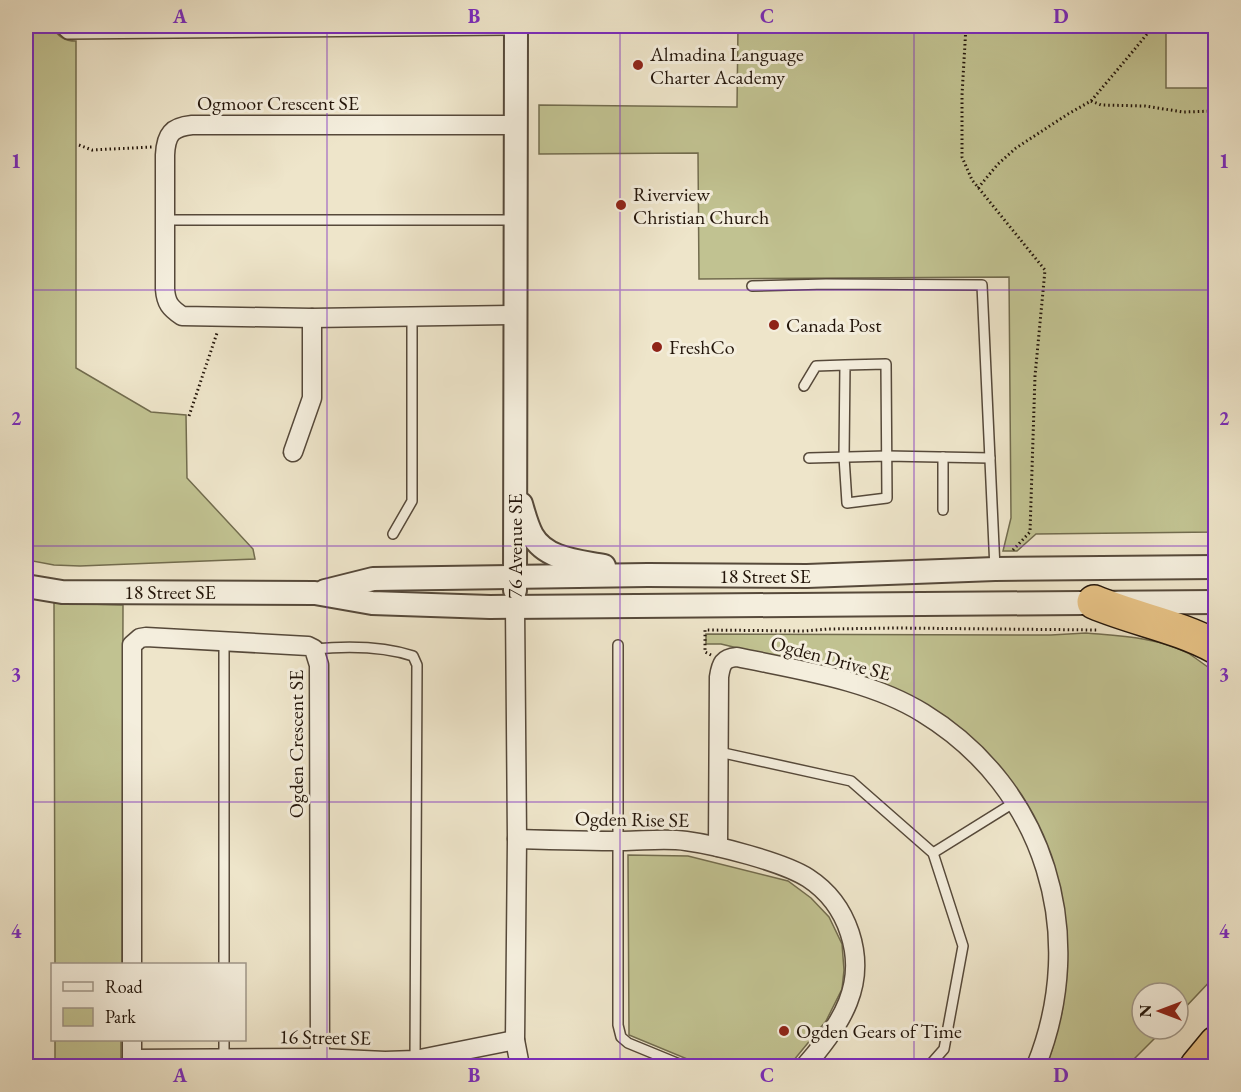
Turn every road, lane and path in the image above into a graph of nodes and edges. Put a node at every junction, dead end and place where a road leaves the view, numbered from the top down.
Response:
1 (58, 26) edge
2 (966, 26) edge
3 (1150, 26) edge
4 (516, 28) edge
5 (1091, 101) junction
6 (1215, 111) edge
7 (517, 125) junction
8 (79, 145) dead end
9 (165, 148) junction
10 (978, 188) junction
11 (165, 220) junction
12 (515, 220) junction
13 (752, 286) dead end
14 (516, 315) junction
15 (412, 316) junction
16 (220, 317) junction
17 (312, 318) junction
18 (845, 365) junction
19 (804, 386) dead end
20 (189, 416) dead end
21 (292, 452) dead end
22 (887, 456) junction
23 (844, 457) junction
24 (943, 457) junction
25 (809, 458) dead end
26 (990, 458) junction
27 (515, 489) junction
28 (943, 510) dead end
29 (393, 534) dead end
30 (1003, 561) junction
31 (1215, 567) edge
32 (648, 575) junction
33 (515, 577) junction
34 (26, 586) edge
35 (315, 593) junction
36 (1215, 602) edge
37 (515, 607) junction
38 (1100, 616) junction
39 (224, 641) junction
40 (618, 645) dead end
41 (1215, 647) edge
42 (314, 649) junction
43 (724, 660) junction
44 (719, 752) junction
45 (1016, 802) junction
46 (517, 839) junction
47 (618, 841) junction
48 (718, 847) junction
49 (933, 853) junction
50 (132, 963) edge
51 (224, 963) edge
52 (515, 1040) junction
53 (132, 1041) edge
54 (224, 1041) edge
55 (1215, 1043) edge
56 (224, 1058) junction
57 (320, 1058) junction
58 (132, 1063) edge
59 (415, 1063) edge
60 (520, 1066) edge
61 (684, 1066) edge
62 (805, 1066) edge
63 (929, 1066) edge
64 (1036, 1066) edge
65 (1197, 1066) edge

1 - 4 lane
2 - 10 path
3 - 5 path
4 - 7 street, 76 Avenue SE
5 - 6 path
5 - 10 path
7 - 9 street, Ogmoor Crescent SE
7 - 12 street, 76 Avenue SE
8 - 9 path
9 - 11 street
10 - 30 path
11 - 12 lane
11 - 16 street
12 - 14 street, 76 Avenue SE
13 - 26 lane
14 - 15 street
14 - 27 street, 76 Avenue SE
15 - 17 street
15 - 29 lane
16 - 17 street
16 - 20 path
17 - 21 street
18 - 19 lane
18 - 22 lane
18 - 23 lane
22 - 23 lane
22 - 23 lane
22 - 24 lane
23 - 25 lane
24 - 26 lane
24 - 28 lane
26 - 30 lane
27 - 32 street
27 - 33 street, 76 Avenue SE
30 - 31 street, 18 Street SE
30 - 32 street, 18 Street SE
32 - 33 street, 18 Street SE
33 - 35 street, 18 Street SE
33 - 37 street, 76 Avenue SE
34 - 35 street, 18 Street SE
35 - 37 street, 18 Street SE
36 - 38 street, 18 Street SE
37 - 38 street, 18 Street SE
37 - 46 street, 76 Avenue SE
38 - 41 highway
38 - 43 path
39 - 42 street, Ogden Crescent SE
39 - 50 street, Ogden Crescent SE
39 - 51 lane
40 - 47 lane
42 - 57 street, Ogden Crescent SE
42 - 59 lane
43 - 44 street
43 - 45 street, Ogden Drive SE
44 - 48 street
44 - 49 lane
45 - 49 lane
45 - 64 street, Ogden Drive SE
46 - 47 street, Ogden Rise SE
46 - 52 street, 76 Avenue SE
47 - 48 street, Ogden Rise SE
47 - 61 lane
48 - 62 street, Ogden Rise SE
49 - 63 lane
52 - 59 street, 16 Street SE
52 - 60 street, 76 Avenue SE
53 - 58 street
54 - 56 lane
55 - 65 highway
56 - 57 street, 16 Street SE
56 - 58 street, 16 Street SE
57 - 59 street, 16 Street SE

